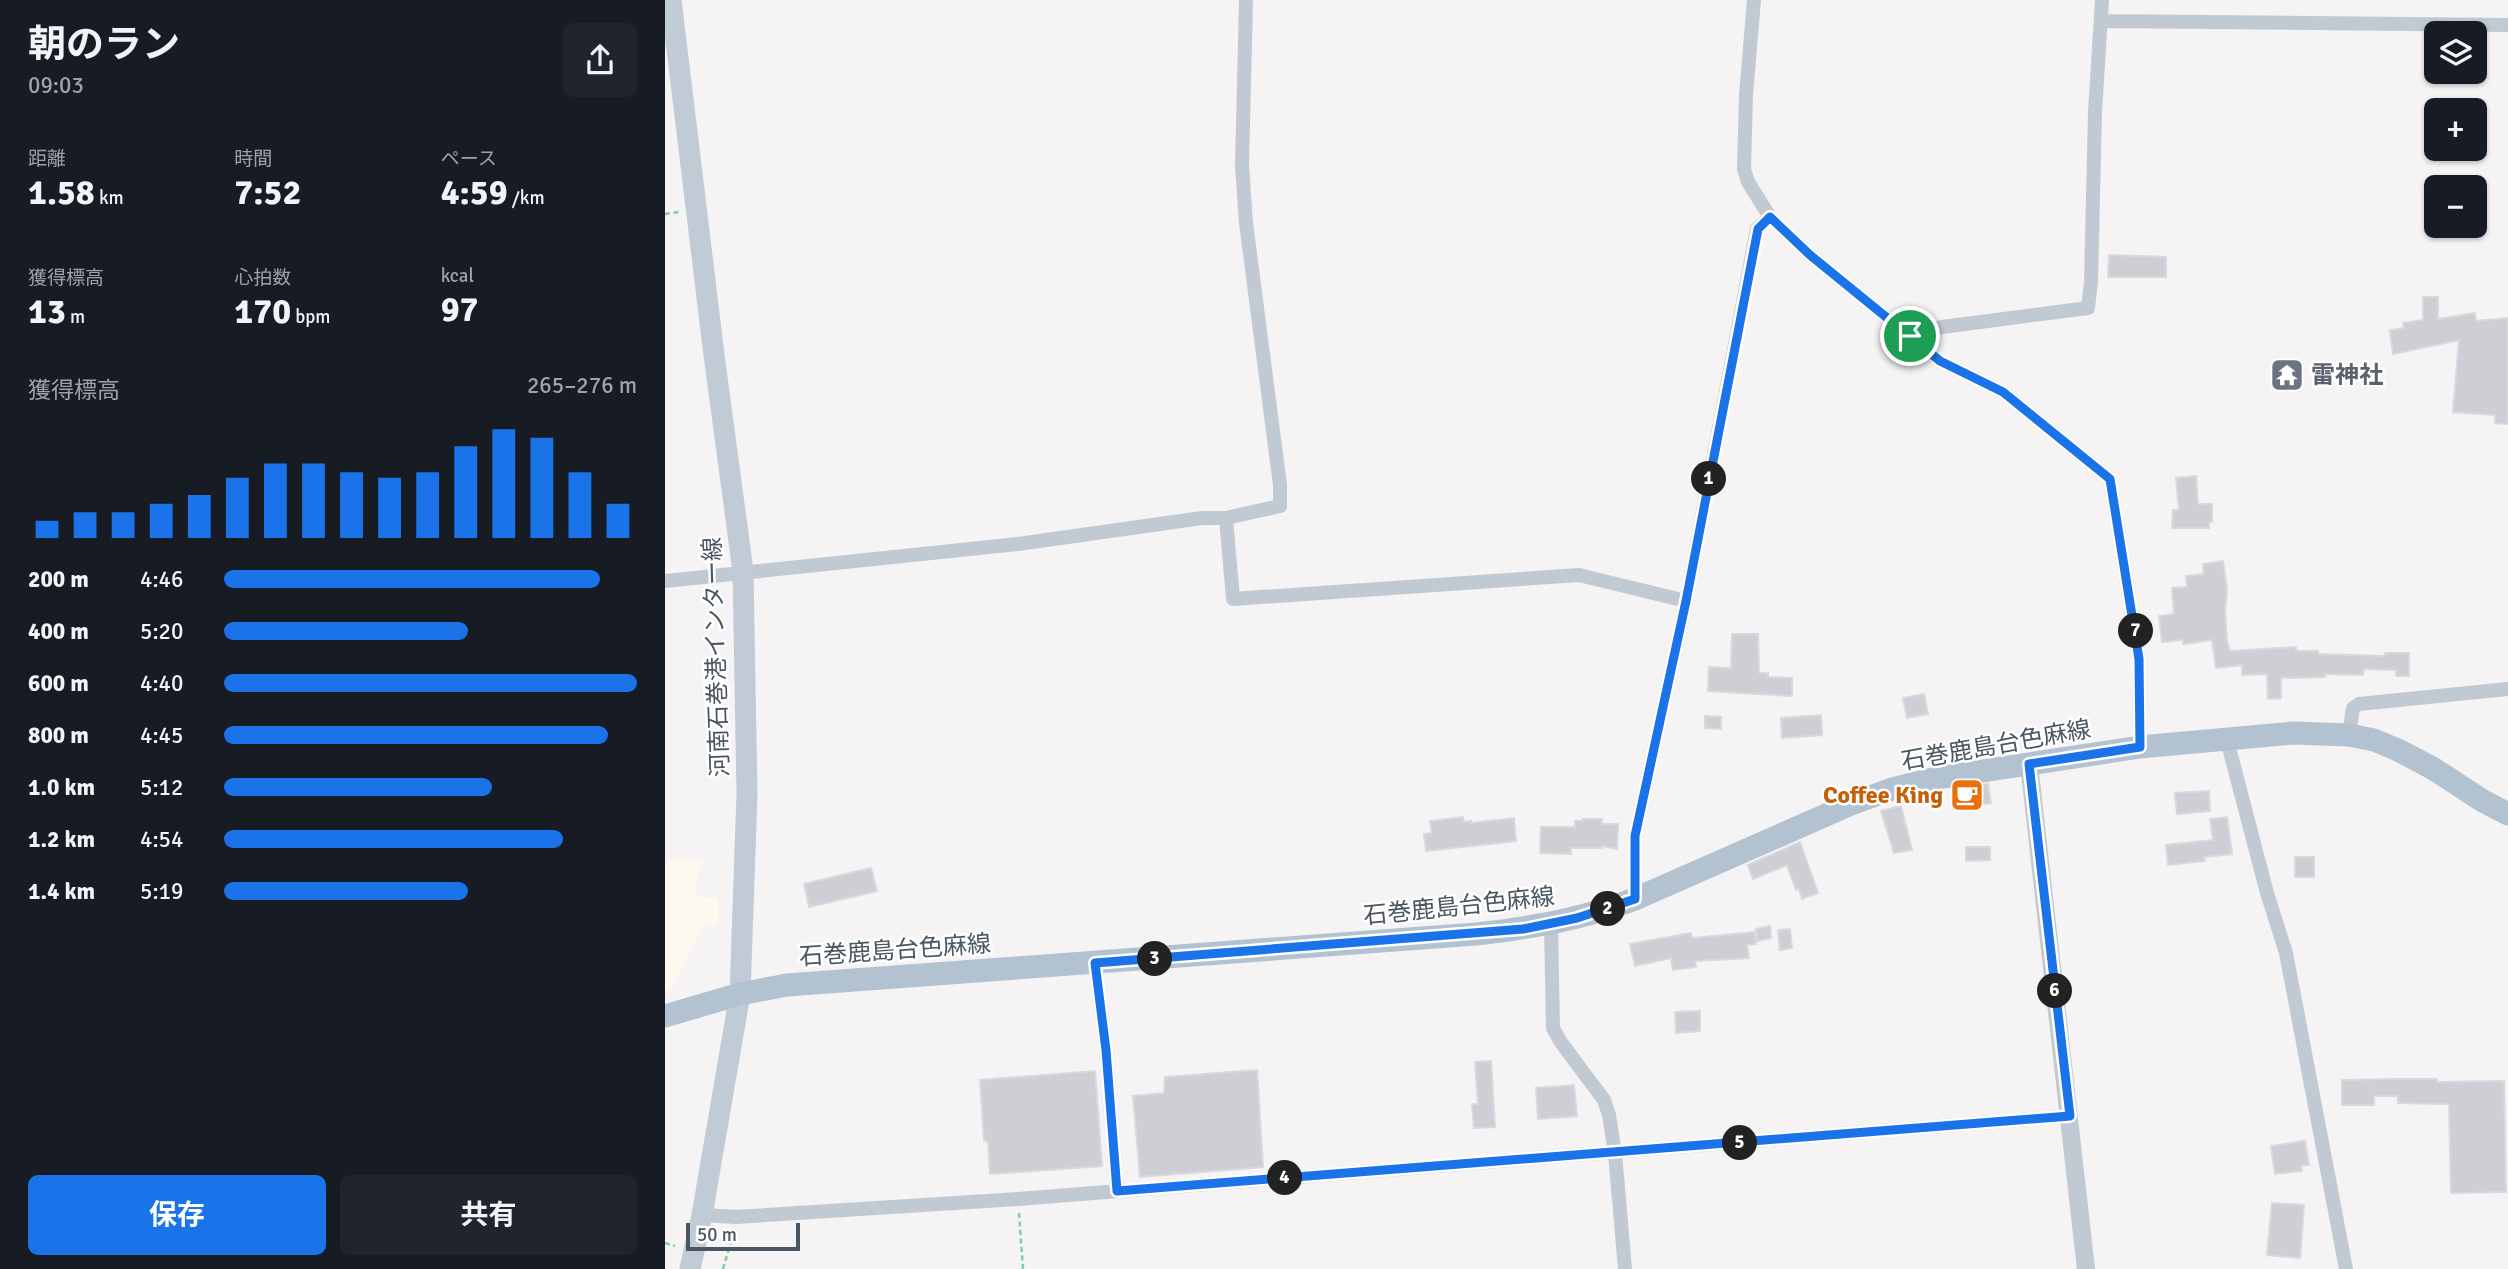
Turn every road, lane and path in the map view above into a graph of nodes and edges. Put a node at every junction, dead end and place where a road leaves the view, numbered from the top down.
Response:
1 (671, 0) edge
2 (1245, 0) edge
3 (1753, 0) edge
4 (2102, 0) edge
5 (2102, 21) junction
6 (2508, 25) edge
7 (1770, 217) junction
8 (1910, 336) junction
9 (1226, 518) junction
10 (743, 571) junction
11 (665, 581) edge
12 (1686, 601) junction
13 (2508, 689) edge
14 (2349, 735) junction
15 (2227, 740) junction
16 (2140, 747) junction
17 (2029, 764) junction
18 (2508, 814) edge
19 (1635, 899) junction
20 (1551, 925) junction
21 (1095, 963) junction
22 (740, 994) junction
23 (665, 1016) edge
24 (2070, 1116) junction
25 (1615, 1153) junction
26 (1117, 1191) junction
27 (1019, 1199) junction
28 (702, 1215) junction
29 (736, 1217) junction
30 (690, 1269) edge
31 (723, 1269) edge
32 (1023, 1269) edge
33 (1625, 1269) edge
34 (2086, 1269) edge
35 (2346, 1269) edge

1 - 10 main road, 河南石巻港インター線
2 - 9 street
3 - 7 street
4 - 5 street
5 - 6 street
5 - 8 street
7 - 8 street
7 - 12 street
8 - 16 street
9 - 10 street
9 - 12 street
10 - 11 street
10 - 22 main road, 河南石巻港インター線
12 - 19 street
13 - 14 street
14 - 15 main road, 石巻鹿島台色麻線
14 - 18 main road, 石巻鹿島台色麻線
15 - 16 main road, 石巻鹿島台色麻線
15 - 35 street
16 - 17 main road, 石巻鹿島台色麻線
17 - 19 main road, 石巻鹿島台色麻線
17 - 24 street
19 - 20 main road, 石巻鹿島台色麻線
20 - 21 main road, 石巻鹿島台色麻線
20 - 25 street
21 - 22 main road, 石巻鹿島台色麻線
21 - 26 street
22 - 23 main road, 石巻鹿島台色麻線
22 - 28 main road, 河南石巻港インター線
24 - 25 street
24 - 34 street
25 - 26 street
25 - 33 street
26 - 27 street
27 - 29 street
27 - 32 path
28 - 29 street
28 - 30 main road, 河南石巻港インター線
29 - 31 path

